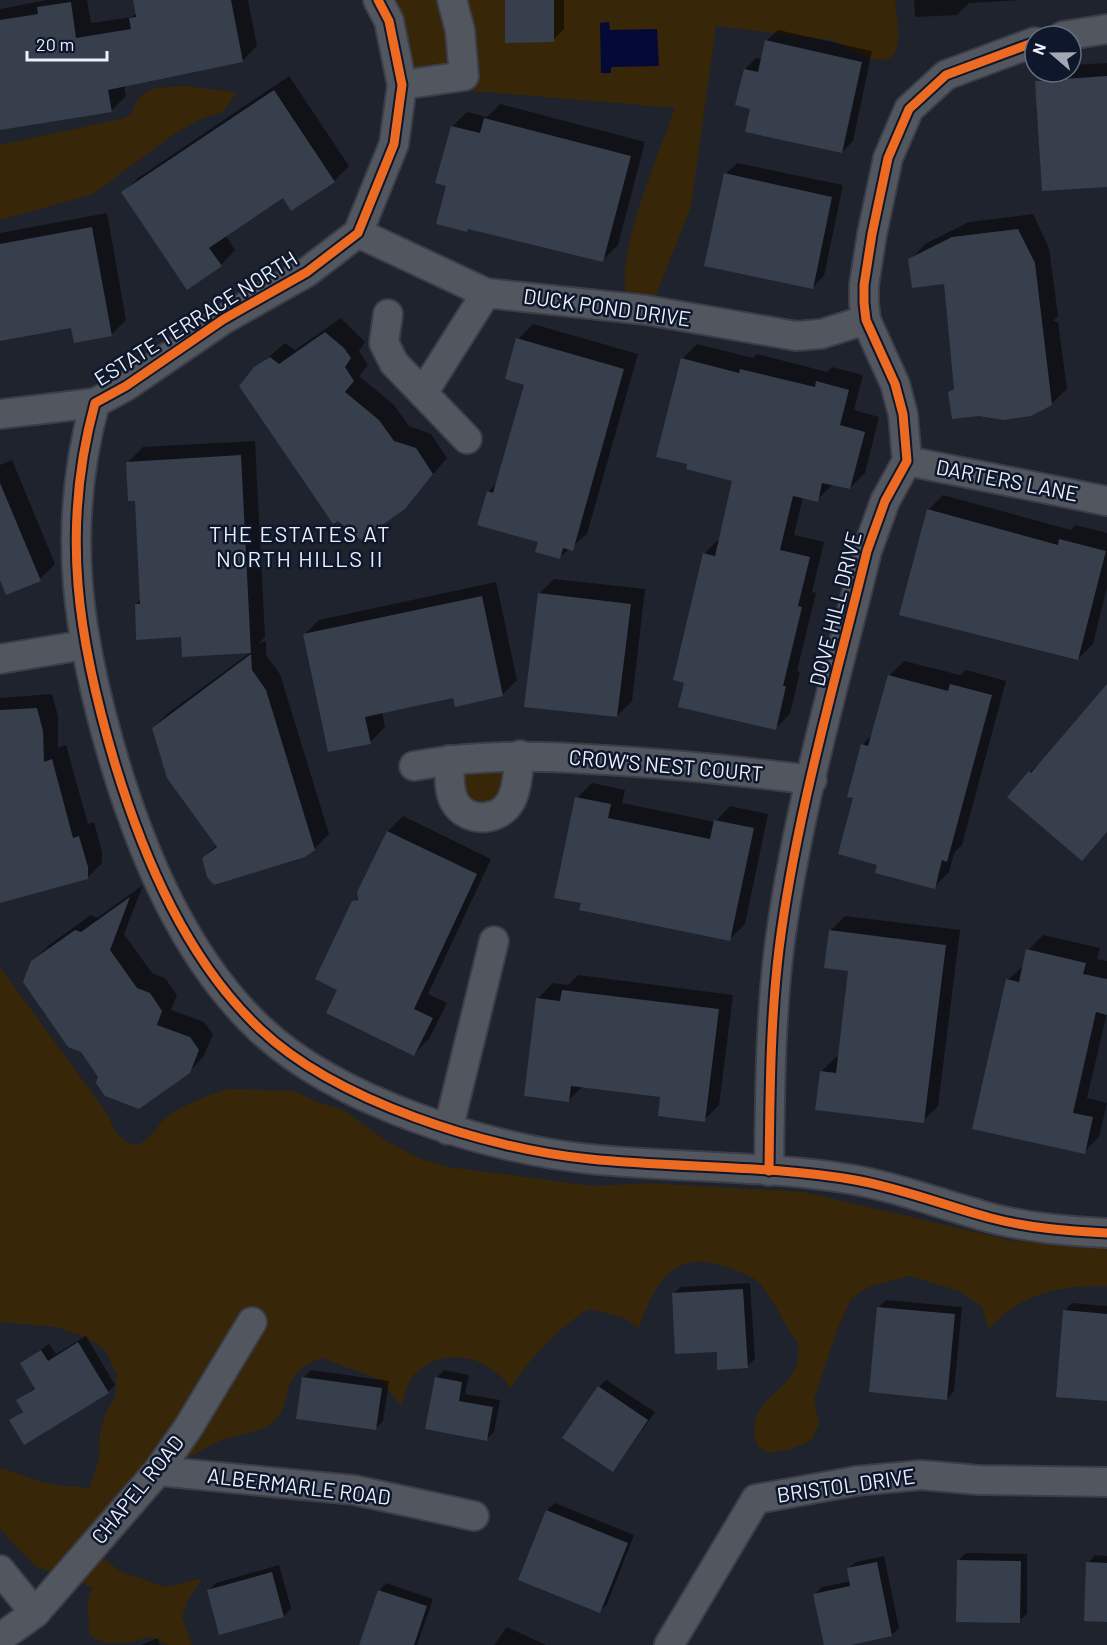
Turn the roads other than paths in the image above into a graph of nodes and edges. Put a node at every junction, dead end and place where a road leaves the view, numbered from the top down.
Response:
1 (378, 0) edge
2 (452, 0) edge
3 (1107, 29) edge
4 (1083, 33) edge
5 (1023, 46) edge
6 (402, 85) junction
7 (358, 233) junction
8 (486, 292) junction
9 (388, 314) dead end
10 (866, 320) junction
11 (423, 393) junction
12 (95, 403) junction
13 (0, 414) edge
14 (467, 439) dead end
15 (907, 461) junction
16 (1107, 501) edge
17 (84, 645) junction
18 (0, 659) edge
19 (520, 755) junction
20 (449, 760) junction
21 (414, 766) dead end
22 (812, 780) junction
23 (494, 941) dead end
24 (448, 1130) junction
25 (769, 1171) junction
26 (1107, 1233) edge
27 (252, 1322) dead end
28 (158, 1471) junction
29 (1107, 1482) edge
30 (474, 1516) dead end
31 (0, 1570) edge
32 (35, 1613) junction
33 (0, 1638) edge
34 (669, 1645) edge

1 - 6 street
2 - 6 street
3 - 4 street
5 - 10 street
6 - 7 street
7 - 8 street, DUCK POND DRIVE
7 - 12 street, ESTATE TERRACE NORTH
8 - 10 street, DUCK POND DRIVE
8 - 11 street
9 - 11 street
10 - 15 street
11 - 14 street
12 - 13 street
12 - 17 street, ESTATE TERRACE NORTH
15 - 16 street, DARTERS LANE
15 - 22 street, DOVE HILL DRIVE
17 - 18 street
17 - 24 street, ESTATE TERRACE NORTH
19 - 20 street, CROW'S NEST COURT
19 - 20 street
19 - 22 street, CROW'S NEST COURT
20 - 21 street, CROW'S NEST COURT
22 - 25 street, DOVE HILL DRIVE
23 - 24 street
24 - 25 street, ESTATE TERRACE NORTH
25 - 26 street, ESTATE TERRACE NORTH
27 - 28 street, CHAPEL ROAD
28 - 30 street, ALBERMARLE ROAD
28 - 32 street, CHAPEL ROAD
29 - 34 street, BRISTOL DRIVE
31 - 32 street
32 - 33 street, CHAPEL ROAD

